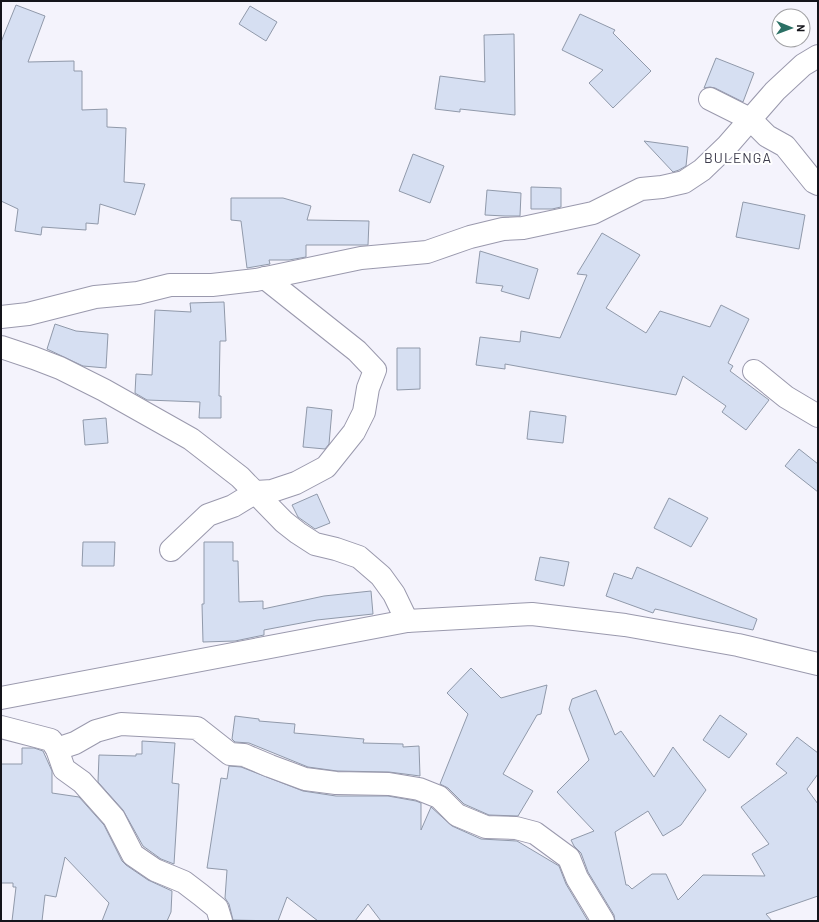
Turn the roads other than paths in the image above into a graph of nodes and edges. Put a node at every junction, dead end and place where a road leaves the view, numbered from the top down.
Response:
1 (818, 56) edge
2 (710, 99) dead end
3 (750, 119) junction
4 (818, 184) edge
5 (265, 278) junction
6 (1, 317) edge
7 (1, 347) edge
8 (754, 371) dead end
9 (818, 416) edge
10 (256, 492) junction
11 (171, 550) dead end
12 (407, 621) junction
13 (818, 664) edge
14 (1, 698) edge
15 (1, 727) edge
16 (57, 749) junction
17 (220, 921) edge
18 (603, 921) edge

1 - 3 street
2 - 3 street
3 - 4 street
3 - 5 street
5 - 6 street
5 - 10 street
7 - 10 street
8 - 9 street
10 - 11 street
10 - 12 street
12 - 13 street
12 - 14 street
15 - 16 street
16 - 17 street
16 - 18 street

